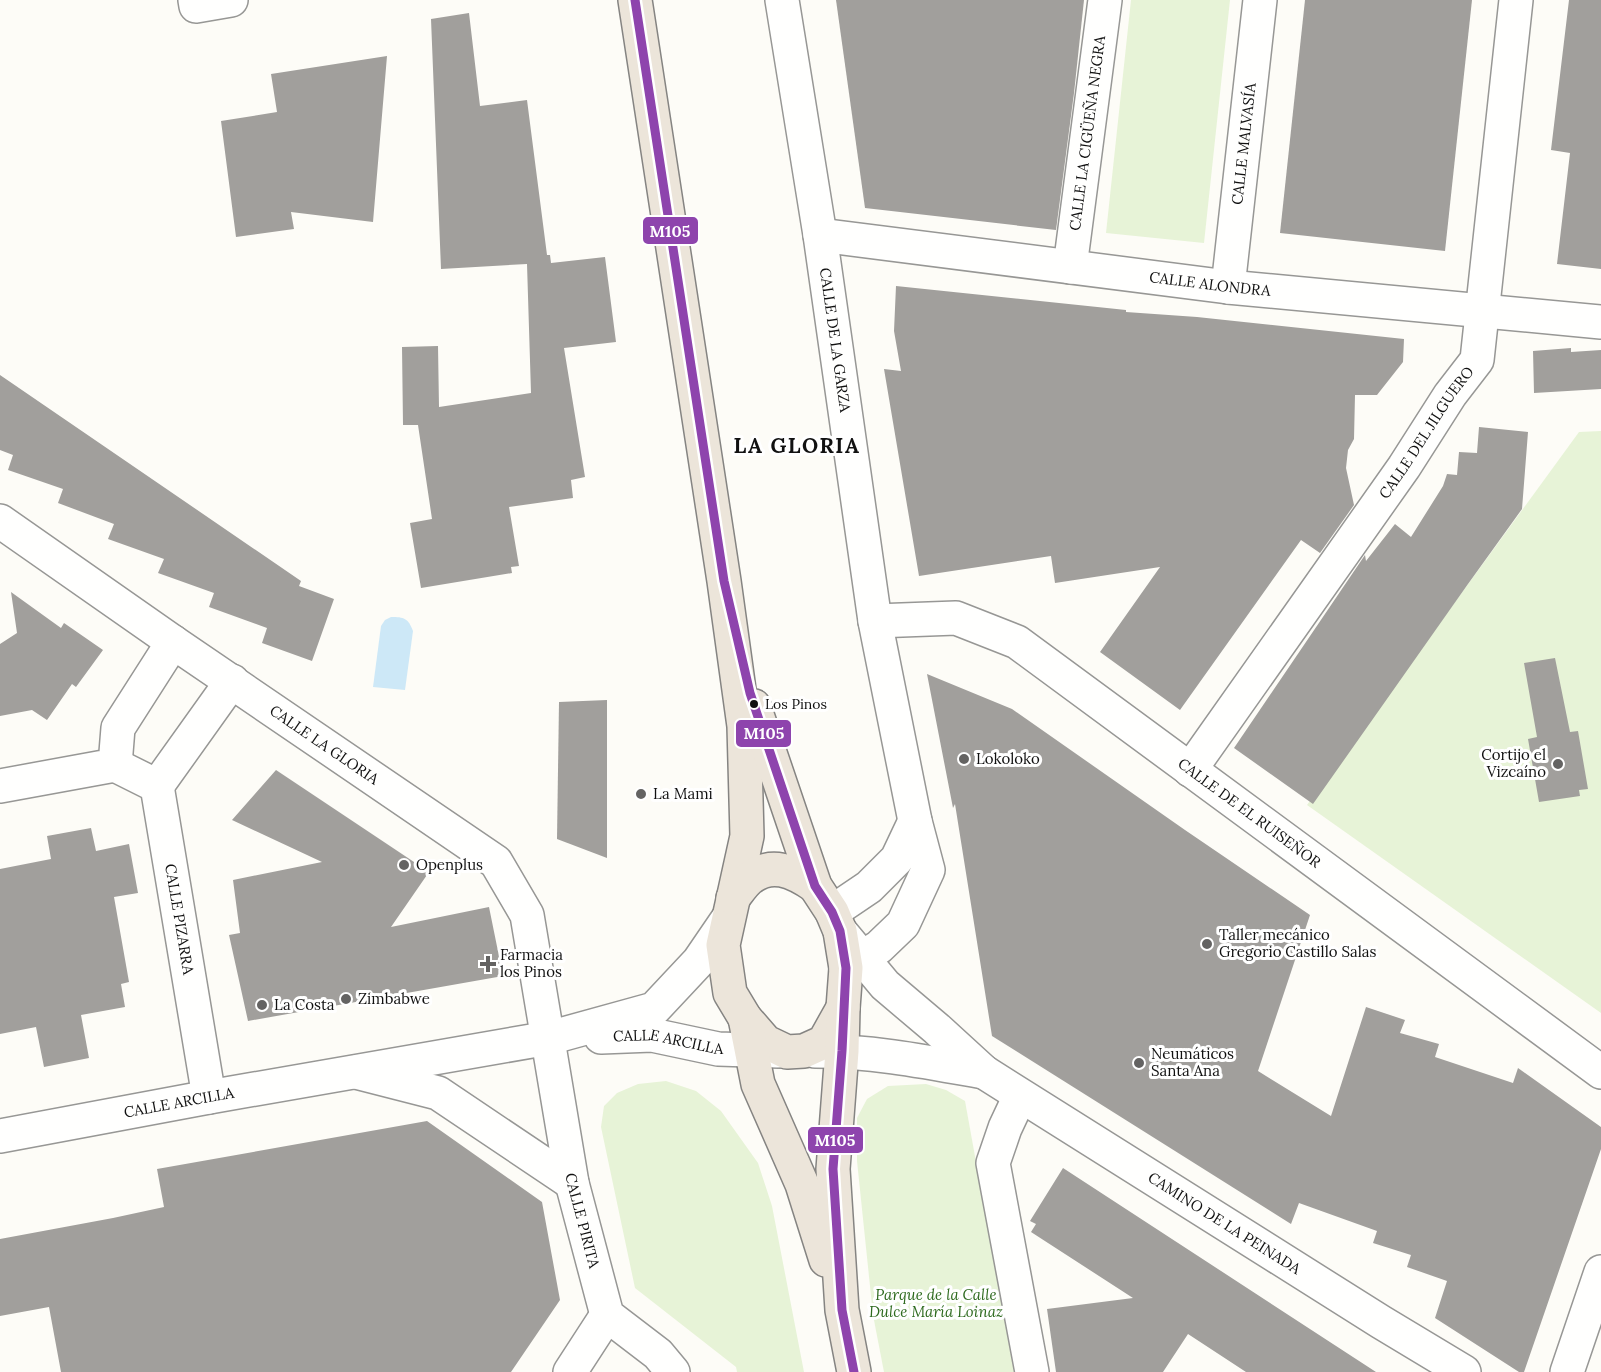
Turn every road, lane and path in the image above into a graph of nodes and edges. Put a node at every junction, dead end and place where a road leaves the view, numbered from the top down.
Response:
1 (195, 0) edge
2 (231, 0) edge
3 (634, 0) edge
4 (782, 0) edge
5 (1105, 0) edge
6 (1260, 0) edge
7 (1516, 0) edge
8 (820, 234) junction
9 (1070, 267) junction
10 (1228, 287) junction
11 (1481, 310) junction
12 (1601, 322) edge
13 (0, 521) edge
14 (724, 581) junction
15 (875, 621) junction
16 (173, 642) junction
17 (232, 681) junction
18 (115, 765) junction
19 (1190, 770) junction
20 (0, 786) edge
21 (157, 786) junction
22 (915, 821) junction
23 (730, 909) junction
24 (829, 910) junction
25 (855, 963) junction
26 (843, 1008) junction
27 (745, 1018) junction
28 (549, 1038) junction
29 (752, 1051) junction
30 (795, 1051) junction
31 (842, 1051) junction
32 (356, 1072) junction
33 (984, 1072) junction
34 (1601, 1072) edge
35 (1020, 1096) junction
36 (209, 1097) junction
37 (0, 1136) edge
38 (572, 1183) junction
39 (1601, 1272) edge
40 (842, 1310) junction
41 (607, 1315) junction
42 (570, 1372) edge
43 (673, 1372) edge
44 (854, 1372) edge
45 (1032, 1372) edge
46 (1464, 1372) edge
47 (1567, 1372) edge

1 - 2 street
3 - 14 highway
4 - 8 street, CALLE DE LA GARZA
5 - 9 street, CALLE LA CIGÜEÑA NEGRA
6 - 10 street, CALLE MALVASÍA
7 - 11 street, CALLE DEL JILGUERO
8 - 9 street, CALLE ALONDRA
8 - 15 street, CALLE DE LA GARZA
9 - 10 street, CALLE ALONDRA
10 - 11 street, CALLE ALONDRA
11 - 12 street, CALLE ALONDRA
11 - 19 street, CALLE DEL JILGUERO
13 - 16 street, CALLE LA GLORIA
14 - 23 highway
14 - 24 highway
15 - 19 street, CALLE DE EL RUISEÑOR
15 - 22 street, CALLE DE LA GARZA
16 - 17 street, CALLE LA GLORIA
16 - 18 street
17 - 21 street
17 - 28 street, CALLE LA GLORIA
18 - 20 street
18 - 21 street
19 - 34 street, CALLE DE EL RUISEÑOR
21 - 36 street, CALLE PIZARRA
22 - 24 street
22 - 25 street, CALLE DE LA GARZA
23 - 24 highway
23 - 27 highway
23 - 28 street, CALLE ARCILLA
24 - 25 highway
25 - 26 highway
25 - 33 street, CAMINO DE LA PEINADA
26 - 30 highway
26 - 31 highway
27 - 29 highway
27 - 30 highway
28 - 29 street, CALLE ARCILLA
28 - 32 street, CALLE ARCILLA
28 - 38 street, CALLE PIRITA
29 - 30 street, CALLE ARCILLA
29 - 40 highway
30 - 31 street, CAMINO DE LA PEINADA
31 - 33 street, CAMINO DE LA PEINADA
31 - 40 highway
32 - 36 street, CALLE ARCILLA
32 - 38 street, CALLE ARCILLA
33 - 35 street, CAMINO DE LA PEINADA
35 - 45 street
35 - 46 street, CAMINO DE LA PEINADA
36 - 37 street, CALLE ARCILLA
38 - 41 street, CALLE PIRITA
39 - 47 street
40 - 44 highway
41 - 42 street
41 - 43 street

